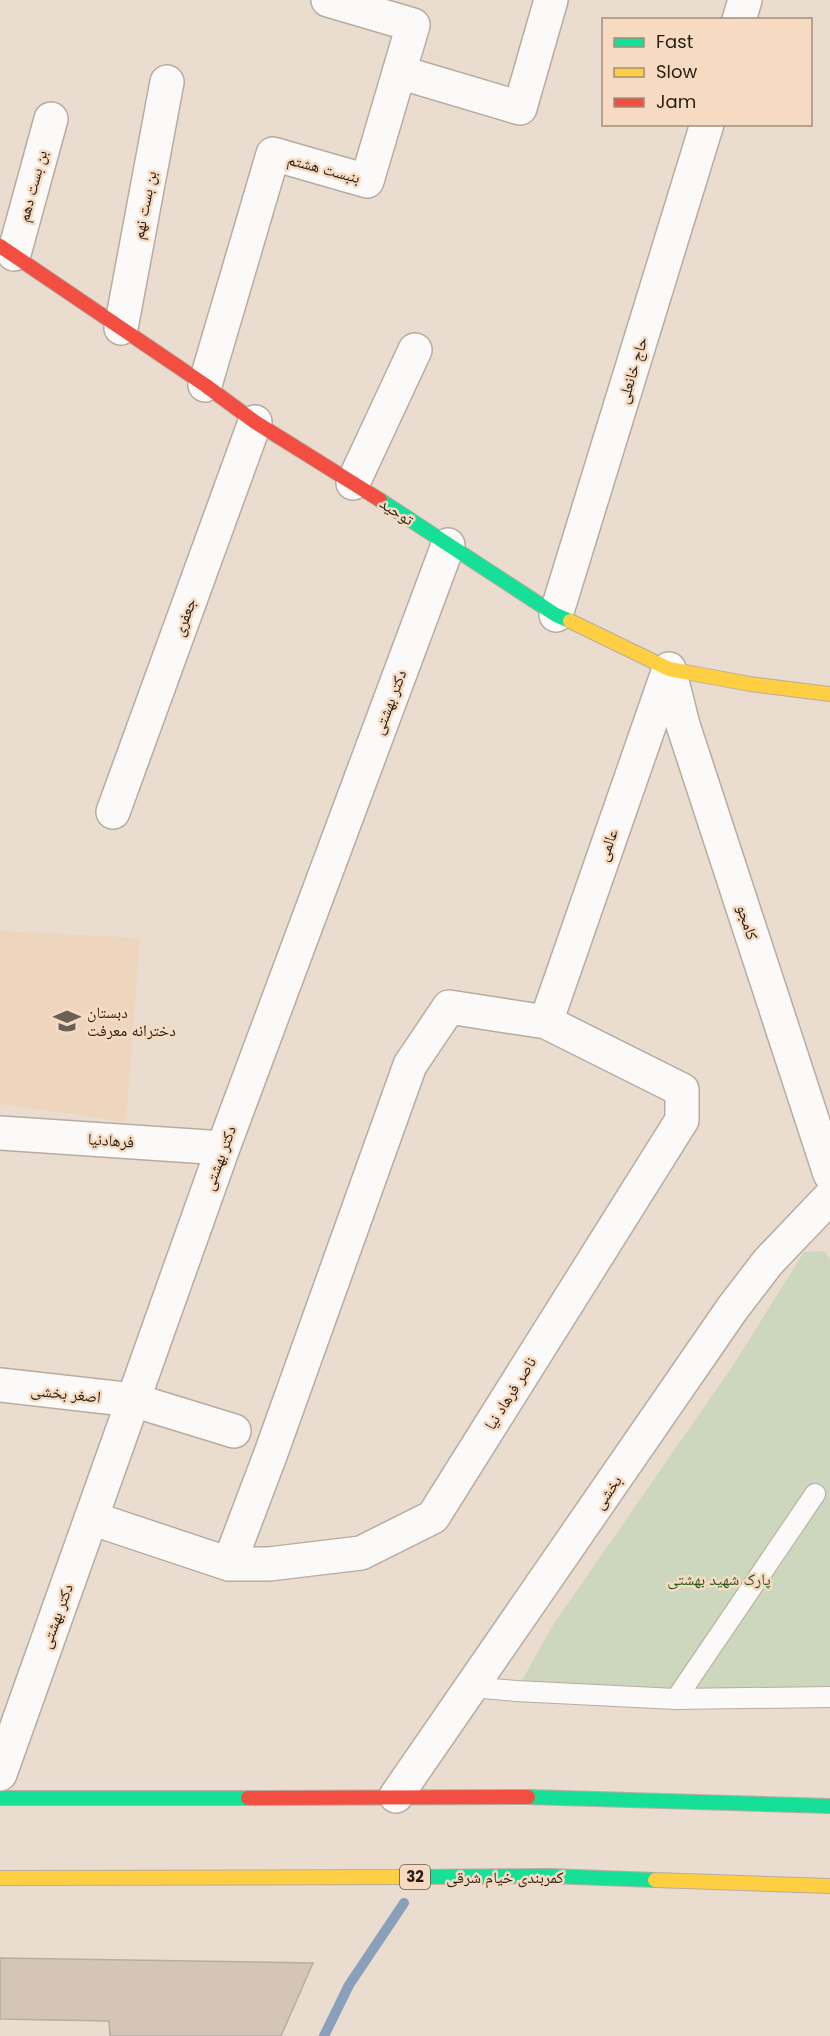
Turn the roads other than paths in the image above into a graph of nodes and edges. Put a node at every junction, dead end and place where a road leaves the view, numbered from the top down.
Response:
1 (328, 0) edge
2 (551, 0) edge
3 (746, 0) edge
4 (741, 18) edge
5 (399, 72) junction
6 (167, 82) dead end
7 (51, 119) dead end
8 (706, 126) edge
9 (7, 250) edge
10 (121, 328) junction
11 (415, 350) dead end
12 (205, 385) junction
13 (255, 422) junction
14 (353, 483) junction
15 (448, 545) junction
16 (556, 615) junction
17 (669, 669) junction
18 (830, 694) edge
19 (113, 812) dead end
20 (546, 1022) junction
21 (0, 1133) edge
22 (223, 1148) junction
23 (830, 1174) edge
24 (830, 1197) edge
25 (0, 1385) edge
26 (133, 1400) junction
27 (234, 1431) dead end
28 (814, 1494) dead end
29 (91, 1518) junction
30 (229, 1564) junction
31 (472, 1687) junction
32 (830, 1697) edge
33 (676, 1699) junction
34 (0, 1774) edge
35 (396, 1796) junction
36 (0, 1798) edge
37 (830, 1806) edge
38 (0, 1878) edge
39 (830, 1886) edge

1 - 5 street, بنبست هشتم
2 - 5 street
3 - 4 street
5 - 12 street, بنبست هشتم
6 - 10 street, بن بست نهم
7 - 9 street, بن بست دهم
8 - 16 street, حاج خانعلی
9 - 10 main road, توحید
10 - 12 main road, توحید
11 - 14 street
12 - 13 main road, توحید
13 - 14 main road, توحید
13 - 19 street, جعفری
14 - 15 main road, توحید
15 - 16 main road, توحید
15 - 22 street, دکتر بهشتی
16 - 17 main road, توحید
17 - 18 main road, توحید
17 - 20 street, عالمی
17 - 23 street, کامجو
20 - 30 street
20 - 30 street, ناصر فرهاد نیا
21 - 22 street, فرهادنیا
22 - 26 street, دکتر بهشتی
24 - 31 street, بخشی
25 - 26 street, اصغر بخشی
26 - 27 street, اصغر بخشی
26 - 29 street, دکتر بهشتی
28 - 33 lane
29 - 30 street, ناصر فرهاد نیا
29 - 34 street, دکتر بهشتی
31 - 33 lane
31 - 35 street, بخشی
32 - 33 lane
35 - 36 main road
35 - 37 main road
38 - 39 main road, کمربندی خیام شرقی / 32

